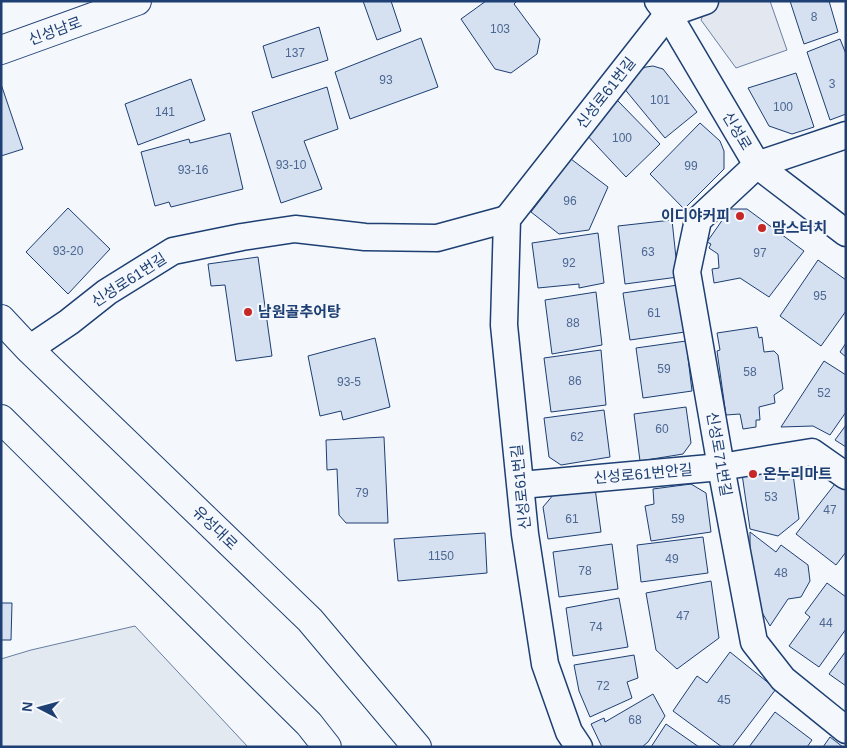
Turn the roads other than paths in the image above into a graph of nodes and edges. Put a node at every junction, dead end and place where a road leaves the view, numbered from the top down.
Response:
1 (137, 1) edge
2 (705, 1) edge
3 (663, 8) edge
4 (1, 50) edge
5 (846, 134) edge
6 (757, 165) junction
7 (507, 219) junction
8 (846, 233) edge
9 (1, 319) edge
10 (29, 349) junction
11 (1, 419) edge
12 (721, 466) junction
13 (846, 476) edge
14 (521, 485) junction
15 (846, 730) edge
16 (327, 747) edge
17 (417, 747) edge
18 (579, 747) edge

1 - 4 main road, 신성남로
2 - 3 street
3 - 6 street, 신성로
3 - 7 street, 신성로61번길
5 - 6 street
6 - 8 street, 신성로
6 - 12 street, 신성로71번길
7 - 10 street, 신성로61번길
7 - 14 street, 신성로61번길
9 - 10 main road, 유성대로
10 - 17 main road, 유성대로
11 - 16 main road
12 - 13 street, 신성로61번안길
12 - 14 street, 신성로61번안길
12 - 15 street, 신성로71번길
14 - 18 street, 신성로61번길

